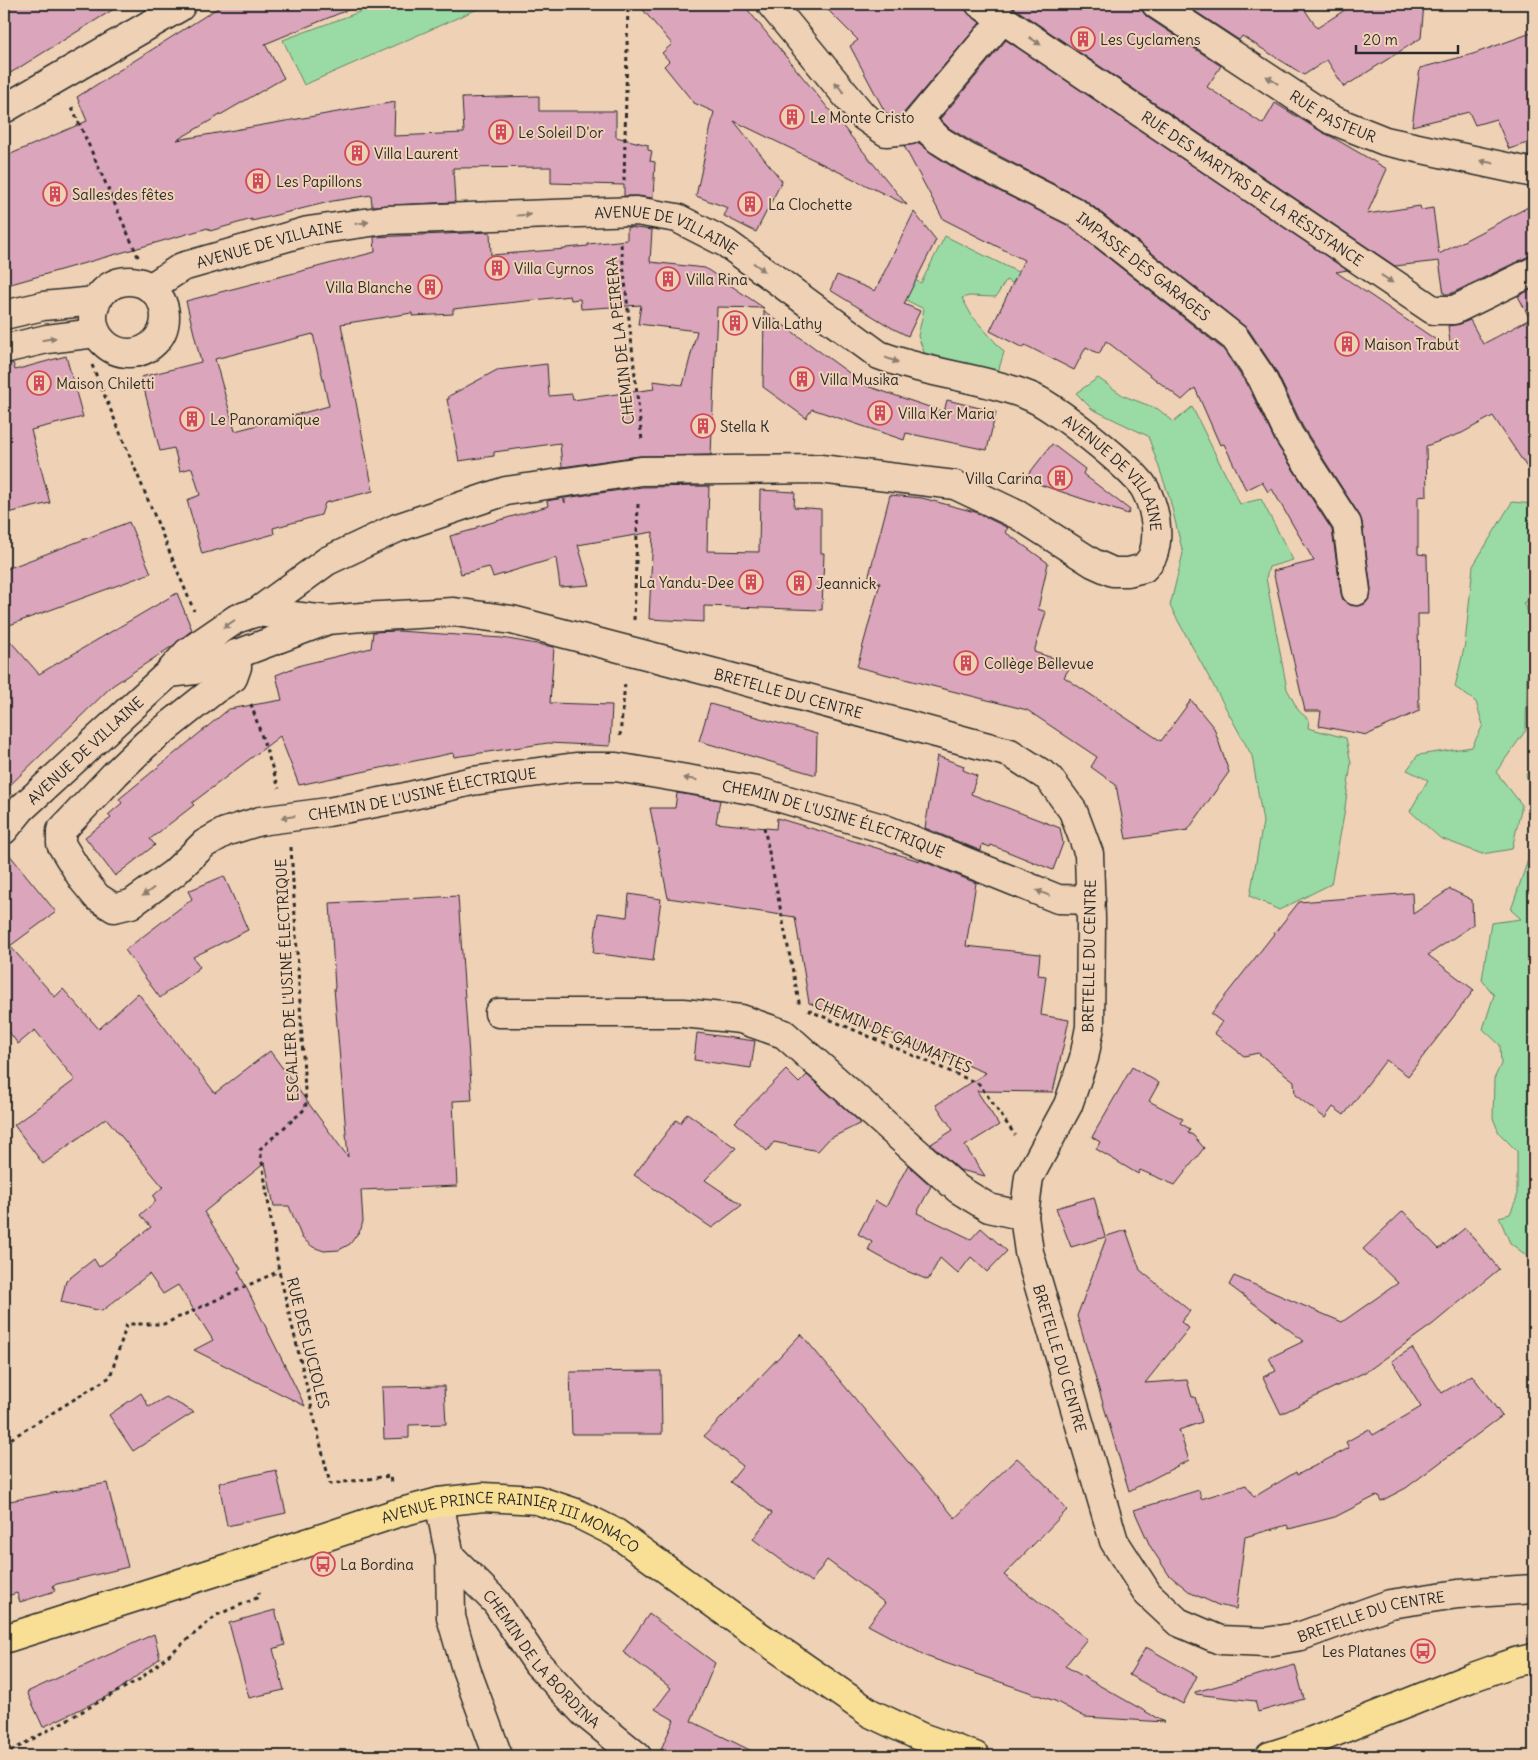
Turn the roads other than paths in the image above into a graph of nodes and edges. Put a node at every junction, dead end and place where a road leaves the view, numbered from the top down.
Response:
1 (772, 4) edge
2 (980, 4) edge
3 (1156, 4) edge
4 (181, 6) edge
5 (1003, 19) junction
6 (4, 109) edge
7 (919, 121) junction
8 (1534, 173) edge
9 (1534, 271) edge
10 (142, 285) junction
11 (96, 301) junction
12 (4, 315) edge
13 (88, 334) junction
14 (4, 349) edge
15 (310, 574) junction
16 (1356, 590) dead end
17 (257, 612) junction
18 (327, 620) junction
19 (236, 654) junction
20 (169, 673) junction
21 (4, 830) edge
22 (1091, 900) junction
23 (499, 1013) dead end
24 (1024, 1216) junction
25 (439, 1502) junction
26 (450, 1556) junction
27 (1522, 1591) edge
28 (1534, 1610) edge
29 (4, 1638) edge
30 (1534, 1658) edge
31 (498, 1756) edge
32 (638, 1756) edge
33 (975, 1756) edge
34 (1270, 1756) edge

7 -> 1 street
2 - 5 street, RUE DES MARTYRS DE LA RÉSISTANCE
8 -> 3 street, RUE PASTEUR
4 - 6 street
5 - 7 street
5 -> 9 street, RUE DES MARTYRS DE LA RÉSISTANCE
7 - 16 street, IMPASSE DES GARAGES
10 - 11 street
10 - 13 street
10 -> 15 street, AVENUE DE VILLAINE
11 - 12 street
11 - 13 street
14 -> 13 street
15 - 17 street, AVENUE DE VILLAINE
15 - 18 street
17 - 18 street, AVENUE DE VILLAINE
17 -> 20 street, AVENUE DE VILLAINE
18 - 19 street
18 - 22 street, BRETELLE DU CENTRE
19 - 20 street
22 -> 19 street, CHEMIN DE L'USINE ÉLECTRIQUE
20 - 21 street, AVENUE DE VILLAINE
22 - 24 street, BRETELLE DU CENTRE
23 - 24 street
24 - 27 street, BRETELLE DU CENTRE
25 - 26 street
25 - 29 main road, AVENUE PRINCE RAINIER III MONACO
25 - 33 main road, AVENUE PRINCE RAINIER III MONACO
26 - 31 street
26 - 32 street, CHEMIN DE LA BORDINA
27 - 28 street, BRETELLE DU CENTRE
30 - 34 main road

